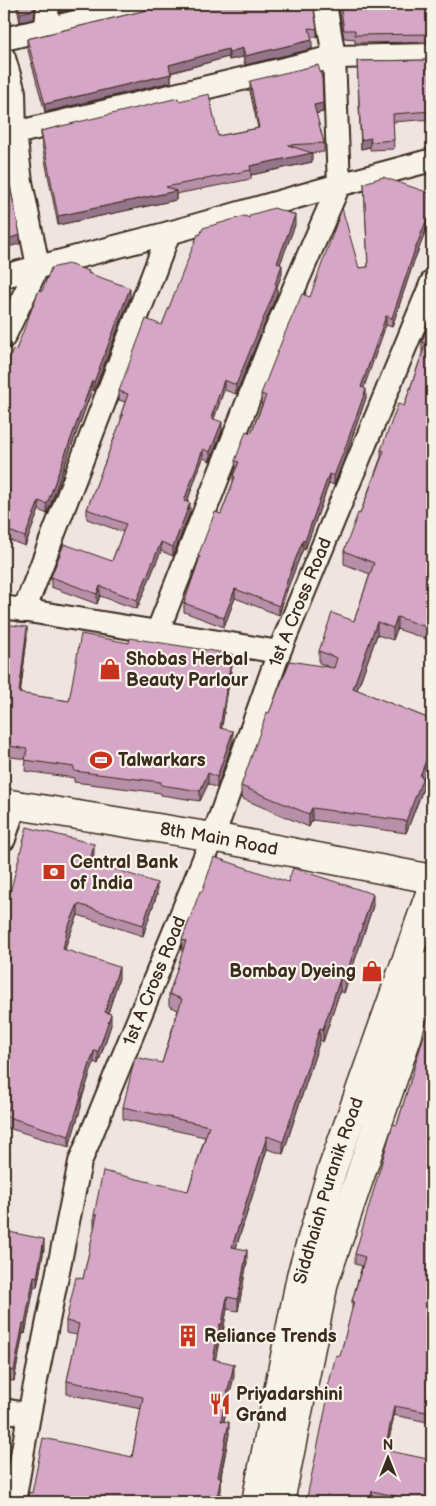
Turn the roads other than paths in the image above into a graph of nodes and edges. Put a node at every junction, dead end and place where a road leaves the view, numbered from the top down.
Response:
1 (48, 4) edge
2 (325, 4) edge
3 (144, 5) edge
4 (91, 11) edge
5 (46, 28) junction
6 (4, 39) edge
7 (432, 55) edge
8 (4, 58) edge
9 (334, 58) junction
10 (9, 93) edge
11 (15, 133) junction
12 (432, 160) edge
13 (13, 184) edge
14 (339, 185) junction
15 (169, 233) junction
16 (38, 266) junction
17 (4, 276) edge
18 (432, 282) edge
19 (4, 337) edge
20 (14, 609) edge
21 (157, 633) junction
22 (279, 652) junction
23 (9, 804) edge
24 (212, 837) junction
25 (4, 839) edge
26 (432, 879) edge
27 (432, 888) edge
28 (432, 964) edge
29 (4, 1410) edge
30 (29, 1414) junction
31 (14, 1502) edge
32 (256, 1502) edge
33 (280, 1502) edge

1 - 5 street
2 - 9 street
3 - 4 street
4 - 5 street
5 - 6 street
7 - 9 street
8 - 10 street
9 - 11 street
9 - 14 street
10 - 11 street
11 - 13 street
12 - 14 street
13 - 16 street
14 - 15 street
14 - 21 street
15 - 16 street
15 - 20 street
16 - 17 street
16 - 19 street
18 - 22 street, 1st A Cross Road
20 - 21 street
21 - 22 street
22 - 24 street, 1st A Cross Road
23 - 24 main road, 8th Main Road
23 - 25 street
24 - 26 main road, 8th Main Road
24 - 30 street, 1st A Cross Road
27 - 32 main road, Siddhaiah Puranik Road
28 - 33 main road, Siddhaiah Puranik Road
29 - 30 street
30 - 31 street, 1st A Cross Road

